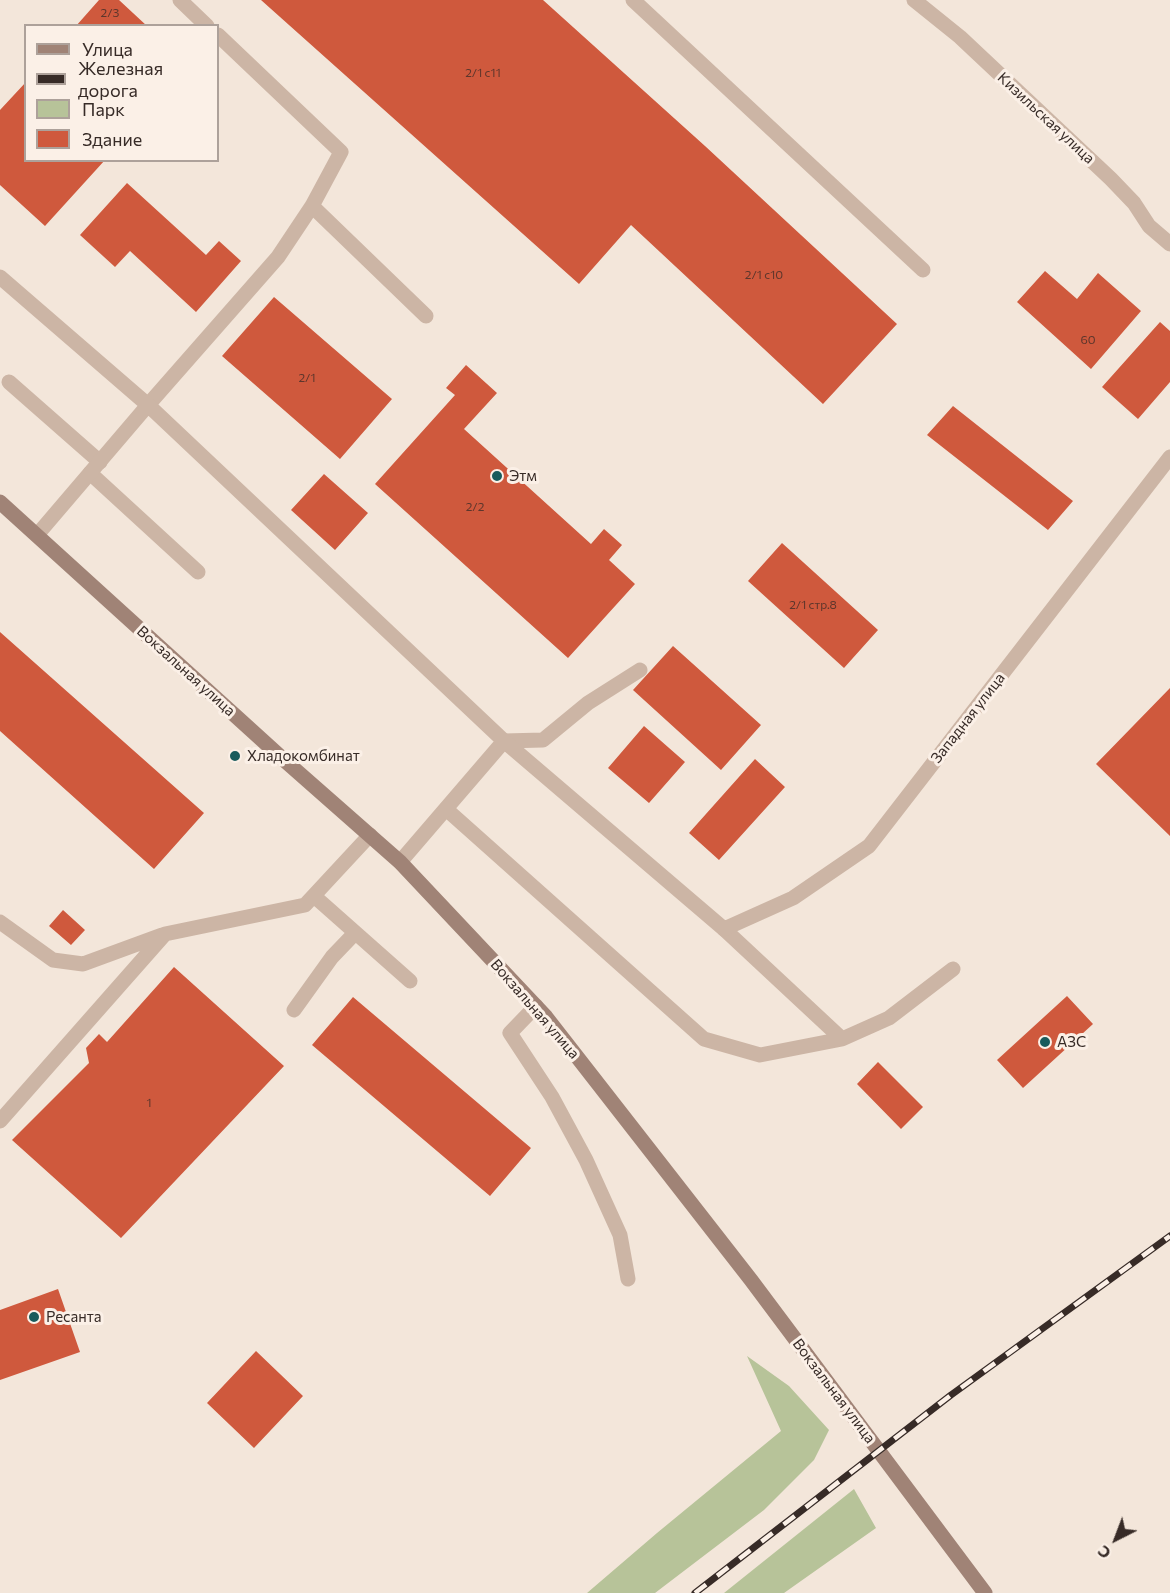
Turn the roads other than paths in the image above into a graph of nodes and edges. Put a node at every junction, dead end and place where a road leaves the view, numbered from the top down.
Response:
1 (180, 0) edge
2 (633, 0) edge
3 (914, 0) edge
4 (205, 24) edge
5 (219, 36) edge
6 (312, 206) junction
7 (1170, 244) edge
8 (923, 270) dead end
9 (0, 277) edge
10 (426, 316) dead end
11 (9, 382) dead end
12 (148, 405) junction
13 (1170, 457) edge
14 (95, 467) junction
15 (0, 502) edge
16 (37, 535) junction
17 (198, 572) dead end
18 (640, 670) dead end
19 (504, 741) junction
20 (446, 809) junction
21 (370, 835) junction
22 (400, 862) junction
23 (314, 896) junction
24 (0, 922) edge
25 (724, 929) junction
26 (355, 933) junction
27 (165, 934) junction
28 (952, 969) dead end
29 (410, 981) dead end
30 (536, 1006) junction
31 (294, 1010) dead end
32 (842, 1039) junction
33 (0, 1121) edge
34 (628, 1279) dead end
35 (985, 1593) edge

1 - 4 street
2 - 8 street
3 - 7 street, Кизильская улица
5 - 6 street
6 - 10 street
6 - 12 street
9 - 12 street
11 - 14 street
12 - 14 street
12 - 19 street
13 - 25 street, Западная улица
14 - 16 street
14 - 17 street
15 - 16 main road, Вокзальная улица
16 - 21 main road, Вокзальная улица
18 - 19 street
19 - 20 street
19 - 25 street
20 - 22 street
20 - 32 street
21 - 22 main road, Вокзальная улица
21 - 23 street
22 - 30 main road, Вокзальная улица
23 - 26 street
23 - 27 street
24 - 27 street
25 - 32 street
26 - 29 street
26 - 31 street
27 - 33 street
28 - 32 street
30 - 34 street
30 - 35 main road, Вокзальная улица

